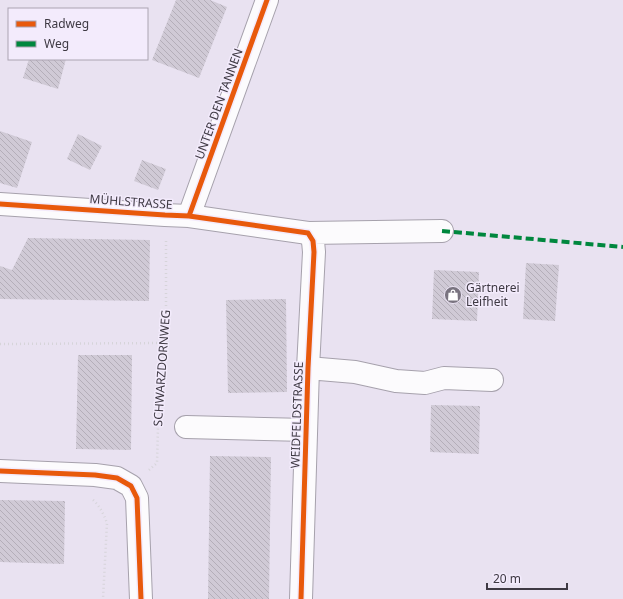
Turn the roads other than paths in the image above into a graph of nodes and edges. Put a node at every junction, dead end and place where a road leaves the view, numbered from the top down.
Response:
1 (267, 0) edge
2 (0, 204) edge
3 (190, 216) junction
4 (442, 231) dead end
5 (308, 233) junction
6 (308, 368) junction
7 (492, 380) dead end
8 (186, 427) dead end
9 (306, 430) junction
10 (0, 471) edge
11 (141, 599) edge
12 (301, 599) edge

1 - 3 street, UNTER DEN TANNEN
2 - 3 street, MÜHLSTRASSE
3 - 5 street, MÜHLSTRASSE
4 - 5 street, MÜHLSTRASSE
5 - 6 street, WEIDFELDSTRASSE
6 - 7 street
6 - 9 street, WEIDFELDSTRASSE
8 - 9 street
9 - 12 street, WEIDFELDSTRASSE
10 - 11 street

